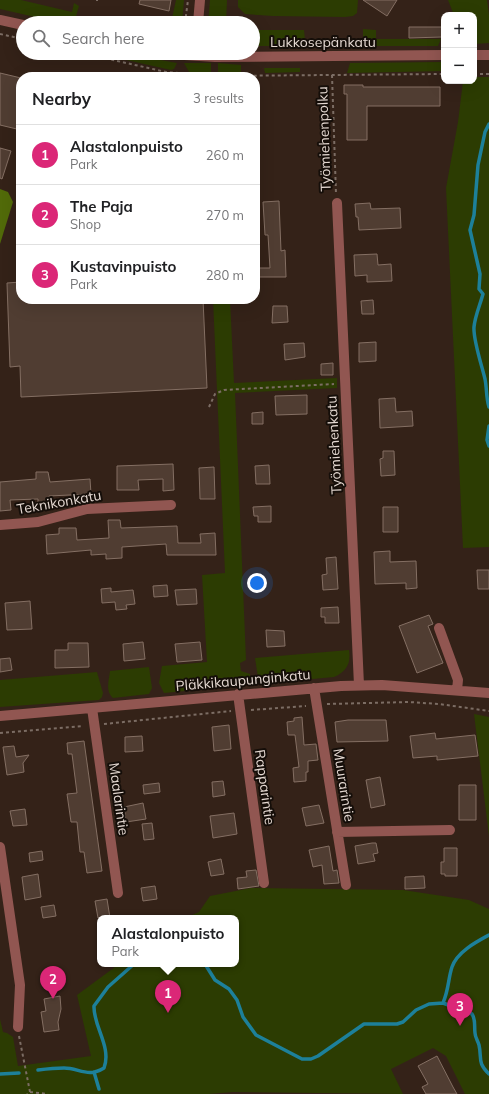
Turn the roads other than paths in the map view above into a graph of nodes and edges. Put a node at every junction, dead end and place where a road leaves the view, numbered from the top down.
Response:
1 (200, 0) edge
2 (199, 16) edge
3 (0, 20) edge
4 (16, 23) edge
5 (260, 55) edge
6 (441, 55) edge
7 (477, 55) edge
8 (489, 55) edge
9 (337, 203) road end
10 (170, 504) dead end
11 (0, 525) edge
12 (439, 628) dead end
13 (359, 685) junction
14 (314, 688) junction
15 (457, 690) junction
16 (489, 693) edge
17 (238, 694) junction
18 (92, 708) junction
19 (0, 716) edge
20 (450, 830) dead end
21 (337, 832) junction
22 (0, 847) edge
23 (264, 883) dead end
24 (346, 885) dead end
25 (118, 893) dead end
26 (18, 1027) road end

1 - 2 street
3 - 4 street
5 - 6 street, Lukkosepänkatu
7 - 8 street
9 - 13 street, Työmiehenkatu
10 - 11 street, Teknikonkatu
12 - 15 street
13 - 14 street, Pläkkikaupunginkatu
13 - 15 street, Pläkkikaupunginkatu
14 - 17 street, Pläkkikaupunginkatu
14 - 21 street, Muurarintie
15 - 16 street, Pläkkikaupunginkatu
17 - 18 street, Pläkkikaupunginkatu
17 - 23 street, Rapparintie
18 - 19 street, Pläkkikaupunginkatu
18 - 25 street, Maalarintie
20 - 21 street
21 - 24 street, Muurarintie
22 - 26 street

